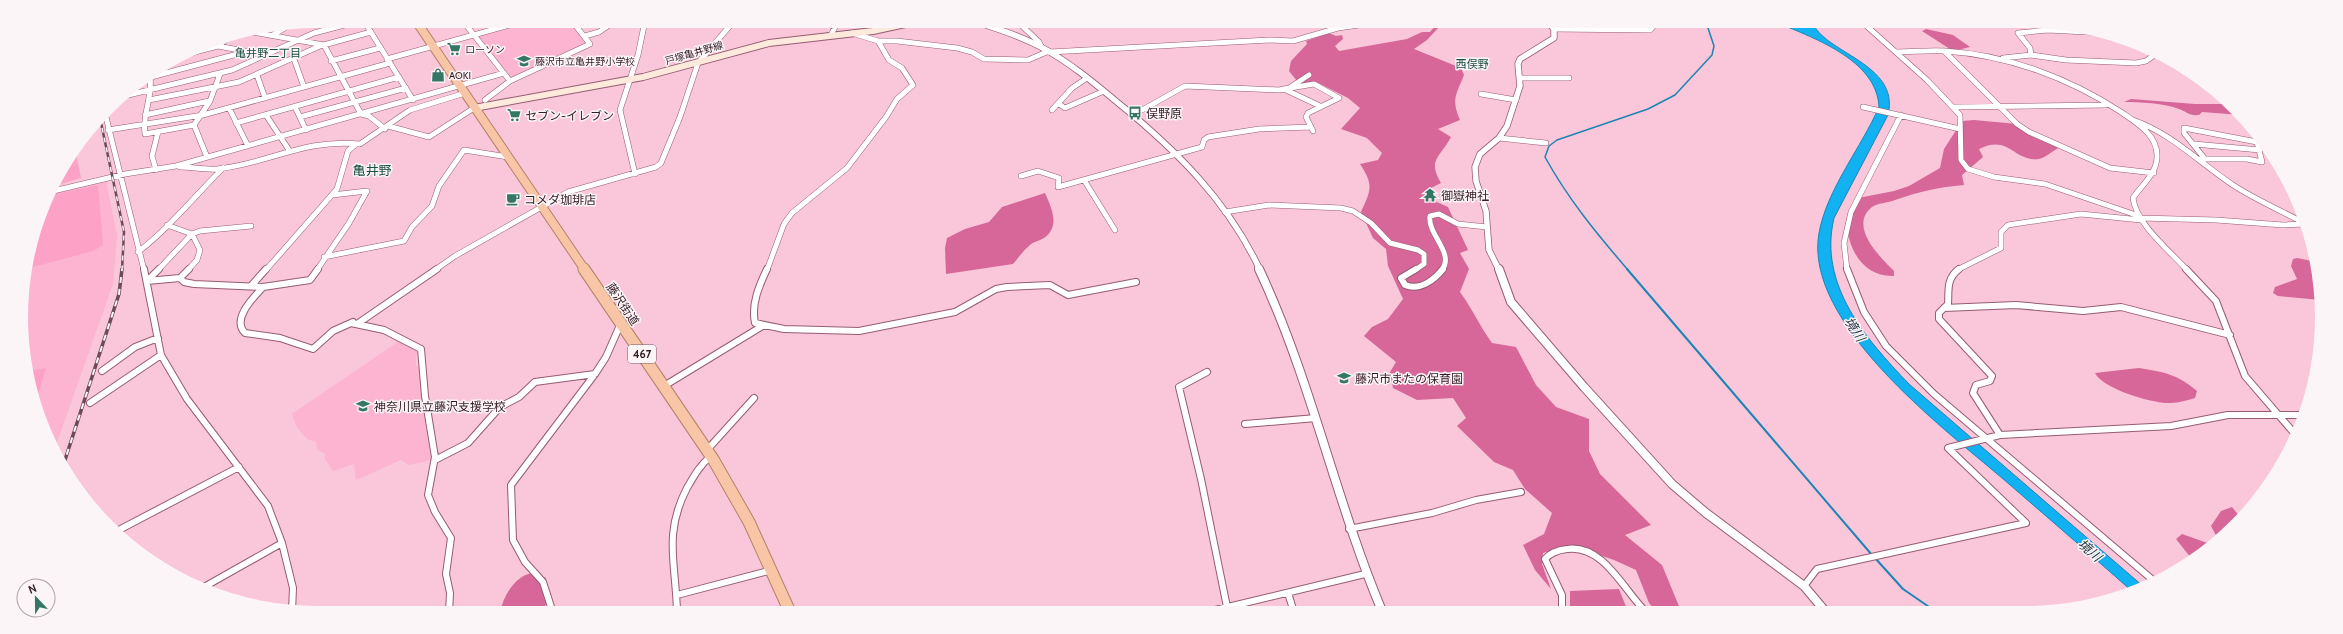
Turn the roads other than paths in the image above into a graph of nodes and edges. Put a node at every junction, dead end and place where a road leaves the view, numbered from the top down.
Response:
1 (333, 28) edge
2 (368, 28) edge
3 (421, 28) edge
4 (469, 28) edge
5 (499, 28) edge
6 (578, 28) edge
7 (605, 28) edge
8 (643, 28) edge
9 (728, 28) edge
10 (835, 28) edge
11 (894, 28) edge
12 (994, 28) edge
13 (1024, 28) edge
14 (1338, 28) edge
15 (1612, 28) edge
16 (1612, 28) edge
17 (1652, 28) edge
18 (1869, 28) edge
19 (281, 30) edge
20 (325, 30) joint
21 (1554, 30) joint
22 (2069, 31) edge
23 (371, 32) junction
24 (852, 33) junction
25 (263, 34) edge
26 (273, 35) junction
27 (474, 35) junction
28 (832, 35) junction
29 (585, 36) junction
30 (300, 40) junction
31 (878, 41) junction
32 (324, 45) junction
33 (218, 46) joint
34 (433, 46) junction
35 (214, 47) edge
36 (380, 48) junction
37 (1047, 50) junction
38 (1944, 51) junction
39 (246, 52) junction
40 (1897, 52) junction
41 (266, 55) junction
42 (2031, 55) junction
43 (2152, 57) edge
44 (1994, 58) junction
45 (294, 59) junction
46 (331, 61) junction
47 (388, 61) junction
48 (698, 63) junction
49 (504, 73) junction
50 (160, 74) edge
51 (220, 74) junction
52 (257, 75) junction
53 (1309, 75) dead end
54 (340, 77) junction
55 (399, 77) junction
56 (1087, 78) junction
57 (1520, 78) junction
58 (1569, 78) dead end
59 (630, 80) junction
60 (151, 81) edge
61 (510, 81) junction
62 (217, 87) junction
63 (304, 87) junction
64 (153, 88) junction
65 (406, 88) junction
66 (1286, 88) junction
67 (462, 90) junction
68 (1104, 91) junction
69 (136, 92) edge
70 (348, 92) junction
71 (1481, 94) dead end
72 (265, 98) junction
73 (149, 100) junction
74 (413, 100) junction
75 (485, 100) dead end
76 (1516, 100) junction
77 (209, 101) junction
78 (355, 103) junction
79 (1059, 104) junction
80 (1998, 105) junction
81 (2107, 105) junction
82 (1320, 106) junction
83 (295, 107) junction
84 (1866, 107) dead end
85 (1953, 107) junction
86 (229, 108) junction
87 (474, 108) junction
88 (1052, 110) dead end
89 (1131, 113) junction
90 (145, 114) junction
91 (362, 114) junction
92 (203, 115) junction
93 (266, 115) junction
94 (1900, 115) junction
95 (300, 117) junction
96 (2129, 119) junction
97 (106, 120) edge
98 (236, 123) junction
99 (194, 125) junction
100 (142, 126) junction
101 (386, 128) junction
102 (1960, 129) junction
103 (108, 130) junction
104 (306, 130) junction
105 (158, 132) junction
106 (281, 137) junction
107 (1499, 138) junction
108 (2256, 142) edge
109 (1546, 143) dead end
110 (356, 144) junction
111 (2194, 144) junction
112 (248, 146) junction
113 (2258, 146) edge
114 (289, 150) junction
115 (2260, 150) junction
116 (1178, 155) junction
117 (207, 157) junction
118 (508, 157) junction
119 (2202, 159) junction
120 (166, 168) junction
121 (222, 168) junction
122 (156, 170) junction
123 (2154, 173) junction
124 (635, 174) junction
125 (120, 175) junction
126 (1022, 176) dead end
127 (1084, 180) junction
128 (57, 190) edge
129 (332, 195) junction
130 (542, 206) junction
131 (1225, 212) junction
132 (2140, 218) junction
133 (2298, 220) edge
134 (2300, 224) edge
135 (167, 225) junction
136 (251, 226) dead end
137 (1487, 227) junction
138 (1115, 230) dead end
139 (192, 234) junction
140 (138, 252) junction
141 (324, 257) junction
142 (180, 278) junction
143 (147, 281) junction
144 (1136, 282) dead end
145 (251, 286) junction
146 (263, 287) junction
147 (1944, 308) junction
148 (354, 323) junction
149 (621, 323) junction
150 (764, 325) junction
151 (2230, 335) junction
152 (158, 338) junction
153 (161, 355) junction
154 (102, 371) dead end
155 (1207, 372) dead end
156 (595, 374) junction
157 (664, 386) junction
158 (754, 398) dead end
159 (90, 403) dead end
160 (2298, 416) edge
161 (2282, 417) junction
162 (1316, 418) junction
163 (1245, 424) dead end
164 (2292, 431) edge
165 (2000, 435) junction
166 (1984, 438) junction
167 (709, 453) junction
168 (435, 460) junction
169 (239, 467) junction
170 (1521, 492) dead end
171 (121, 529) edge
172 (1349, 529) junction
173 (282, 543) junction
174 (772, 570) junction
175 (1365, 574) junction
176 (2150, 578) edge
177 (208, 585) edge
178 (1804, 586) junction
179 (1288, 593) junction
180 (677, 595) junction
181 (292, 605) edge
182 (449, 606) edge
183 (551, 606) edge
184 (676, 606) edge
185 (787, 606) edge
186 (1227, 606) edge
187 (1246, 606) edge
188 (1292, 606) edge
189 (1379, 606) edge
190 (1562, 606) edge
191 (1640, 606) edge
192 (1820, 606) edge

1 - 20 street
2 - 23 street
3 - 34 highway, 藤沢街道 / 467
4 - 27 street
5 - 27 street
6 - 29 street
7 - 29 street
8 - 59 street
9 - 48 street
10 - 28 street
11 - 24 main road, 戸塚亀井野線
12 - 37 street
13 - 37 street
14 - 37 street
15 - 21 street
16 - 17 street
18 - 40 street
19 - 26 street
20 - 30 street
21 - 57 street
22 - 42 street
23 - 32 street
23 - 36 street
24 - 28 main road, 戸塚亀井野線
24 - 31 street
25 - 26 street
26 - 30 street
27 - 34 street
27 - 49 street
28 - 48 main road, 戸塚亀井野線
29 - 61 street
30 - 32 street
30 - 41 street
31 - 37 street
31 - 150 street
32 - 45 street
32 - 46 street
33 - 35 street
33 - 39 street
34 - 47 street
34 - 67 highway, 藤沢街道 / 467
36 - 46 street
36 - 47 street
37 - 56 street
38 - 40 street
38 - 44 street
38 - 80 street
39 - 41 street
39 - 50 street
40 - 85 street
41 - 51 street
42 - 43 street
42 - 44 street
44 - 81 street
45 - 52 street
45 - 63 street
46 - 54 street
47 - 54 street
47 - 55 street
48 - 59 main road, 戸塚亀井野線
48 - 124 street
49 - 61 street
49 - 67 street
51 - 62 street
51 - 64 street
52 - 62 street
52 - 72 street
53 - 66 street
54 - 63 street
54 - 70 street
55 - 65 street
55 - 70 street
56 - 68 street
56 - 79 street
57 - 58 street
57 - 76 street
59 - 87 main road, 戸塚亀井野線
59 - 124 street
60 - 64 street
61 - 75 street
62 - 73 street
62 - 77 street
63 - 72 street
64 - 69 street
64 - 73 street
65 - 74 street
65 - 78 street
66 - 82 street
66 - 82 street
66 - 89 street
67 - 74 street
67 - 87 highway, 藤沢街道 / 467
67 - 101 street
68 - 79 street
68 - 89 street
70 - 78 street
70 - 83 street
71 - 76 street
72 - 86 street
73 - 90 street
74 - 91 street
76 - 107 street
77 - 90 street
77 - 92 street
78 - 91 street
78 - 95 street
79 - 88 street
80 - 81 street
80 - 85 street
80 - 123 street
81 - 96 street
82 - 116 street
83 - 93 street
83 - 95 street
84 - 94 street
85 - 102 street
86 - 92 street
86 - 98 street
87 - 101 street
87 - 118 highway, 藤沢街道 / 467
89 - 116 street
90 - 100 street
91 - 101 street
91 - 104 street
92 - 99 street
92 - 100 street
93 - 98 street
93 - 106 street
94 - 102 street
94 - 166 street
95 - 104 street
96 - 119 street
96 - 123 street
97 - 103 street
98 - 112 street
99 - 105 street
99 - 117 street
100 - 103 street
100 - 105 street
101 - 110 street
102 - 132 street
103 - 125 street
104 - 106 street
105 - 122 street
106 - 112 street
106 - 114 street
107 - 109 street
107 - 137 street
108 - 111 street
110 - 114 street
110 - 129 street
111 - 115 street
111 - 119 street
112 - 117 street
113 - 115 street
114 - 121 street
115 - 119 street
116 - 127 street
116 - 131 street
117 - 120 street
118 - 130 highway, 藤沢街道 / 467
118 - 141 street
119 - 133 street
120 - 121 street
120 - 122 street
121 - 135 street
122 - 125 street
123 - 132 street
124 - 130 street
125 - 128 street
125 - 140 street
126 - 127 street
127 - 138 street
129 - 141 street
129 - 145 street
130 - 148 street
130 - 149 highway, 藤沢街道 / 467
131 - 137 street
131 - 162 street
132 - 134 street
132 - 147 street
132 - 151 street
135 - 139 street
135 - 140 street
136 - 139 street
137 - 178 street
139 - 142 street
139 - 143 street
140 - 143 street
141 - 146 street
142 - 143 street
142 - 145 street
143 - 152 street
144 - 150 street
145 - 146 street
146 - 148 street
147 - 151 street
147 - 165 street
148 - 168 street
149 - 156 street
149 - 157 highway, 藤沢街道 / 467
150 - 157 street
151 - 161 street
152 - 153 street
152 - 154 street
153 - 159 street
153 - 169 street
155 - 186 street
156 - 168 street
156 - 183 street
157 - 167 highway, 藤沢街道 / 467
158 - 167 street
160 - 161 street
161 - 164 street
161 - 165 street
162 - 163 street
162 - 172 street
165 - 166 street
166 - 176 street
166 - 178 street
167 - 174 highway, 藤沢街道 / 467
167 - 180 street
168 - 182 street
169 - 171 street
169 - 173 street
170 - 172 street
172 - 175 street
173 - 177 street
173 - 181 street
174 - 180 street
174 - 185 highway, 藤沢街道 / 467
175 - 179 street
175 - 189 street
178 - 192 street
179 - 187 street
179 - 188 street
180 - 184 street
190 - 191 street

